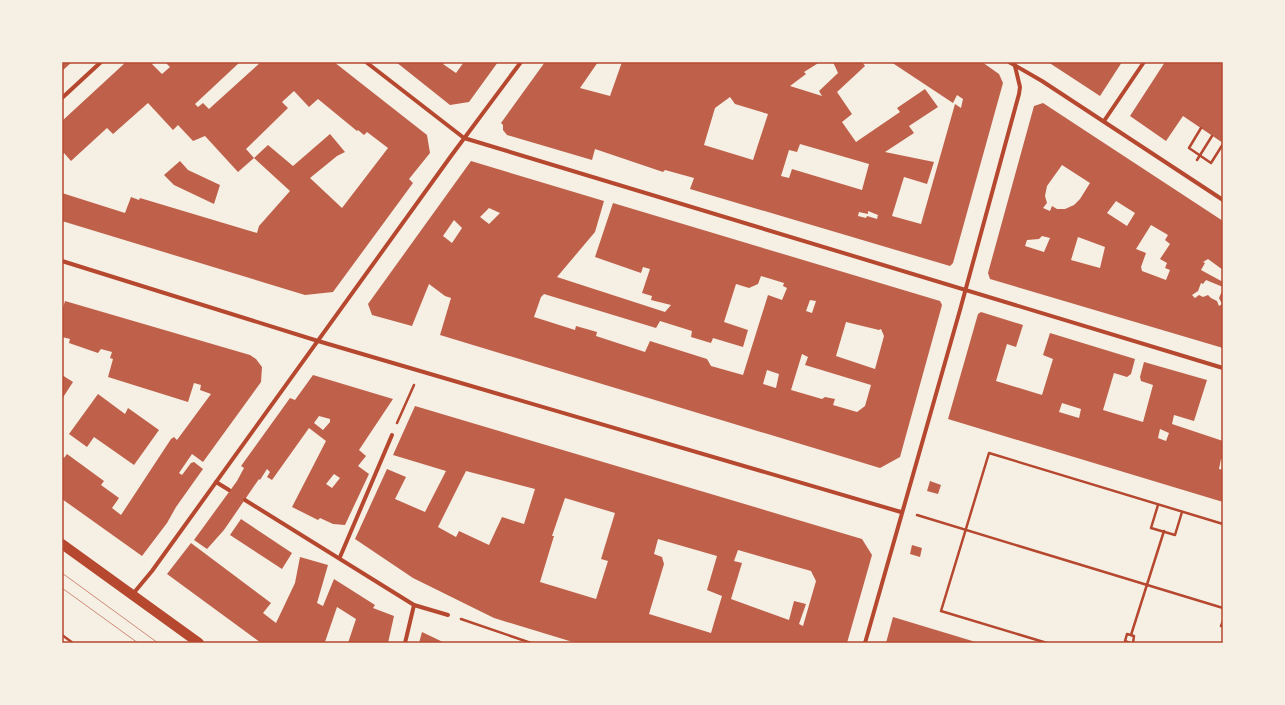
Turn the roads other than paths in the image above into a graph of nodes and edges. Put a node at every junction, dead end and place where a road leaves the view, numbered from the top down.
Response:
1 (101, 62) edge
2 (366, 62) edge
3 (521, 62) edge
4 (1009, 62) edge
5 (1144, 62) edge
6 (1014, 64) edge
7 (62, 98) edge
8 (1104, 121) junction
9 (464, 138) junction
10 (1223, 200) edge
11 (62, 261) edge
12 (965, 289) junction
13 (318, 340) junction
14 (1223, 368) edge
15 (392, 436) road end
16 (216, 482) junction
17 (229, 490) dead end
18 (244, 500) dead end
19 (901, 512) junction
20 (62, 544) edge
21 (340, 557) junction
22 (132, 595) junction
23 (414, 605) junction
24 (448, 615) road end
25 (199, 643) edge
26 (405, 643) edge
27 (865, 643) edge

1 - 7 street
2 - 9 street
3 - 9 street
4 - 6 street
5 - 8 street
6 - 8 street
6 - 12 street
8 - 10 street
9 - 12 street
9 - 13 street
11 - 13 street
12 - 14 street
12 - 19 street
13 - 16 street
13 - 19 street
15 - 21 street
16 - 17 street
16 - 22 street
18 - 21 street
19 - 27 street
20 - 22 main road
21 - 23 street
22 - 25 main road
23 - 24 street
23 - 26 street

